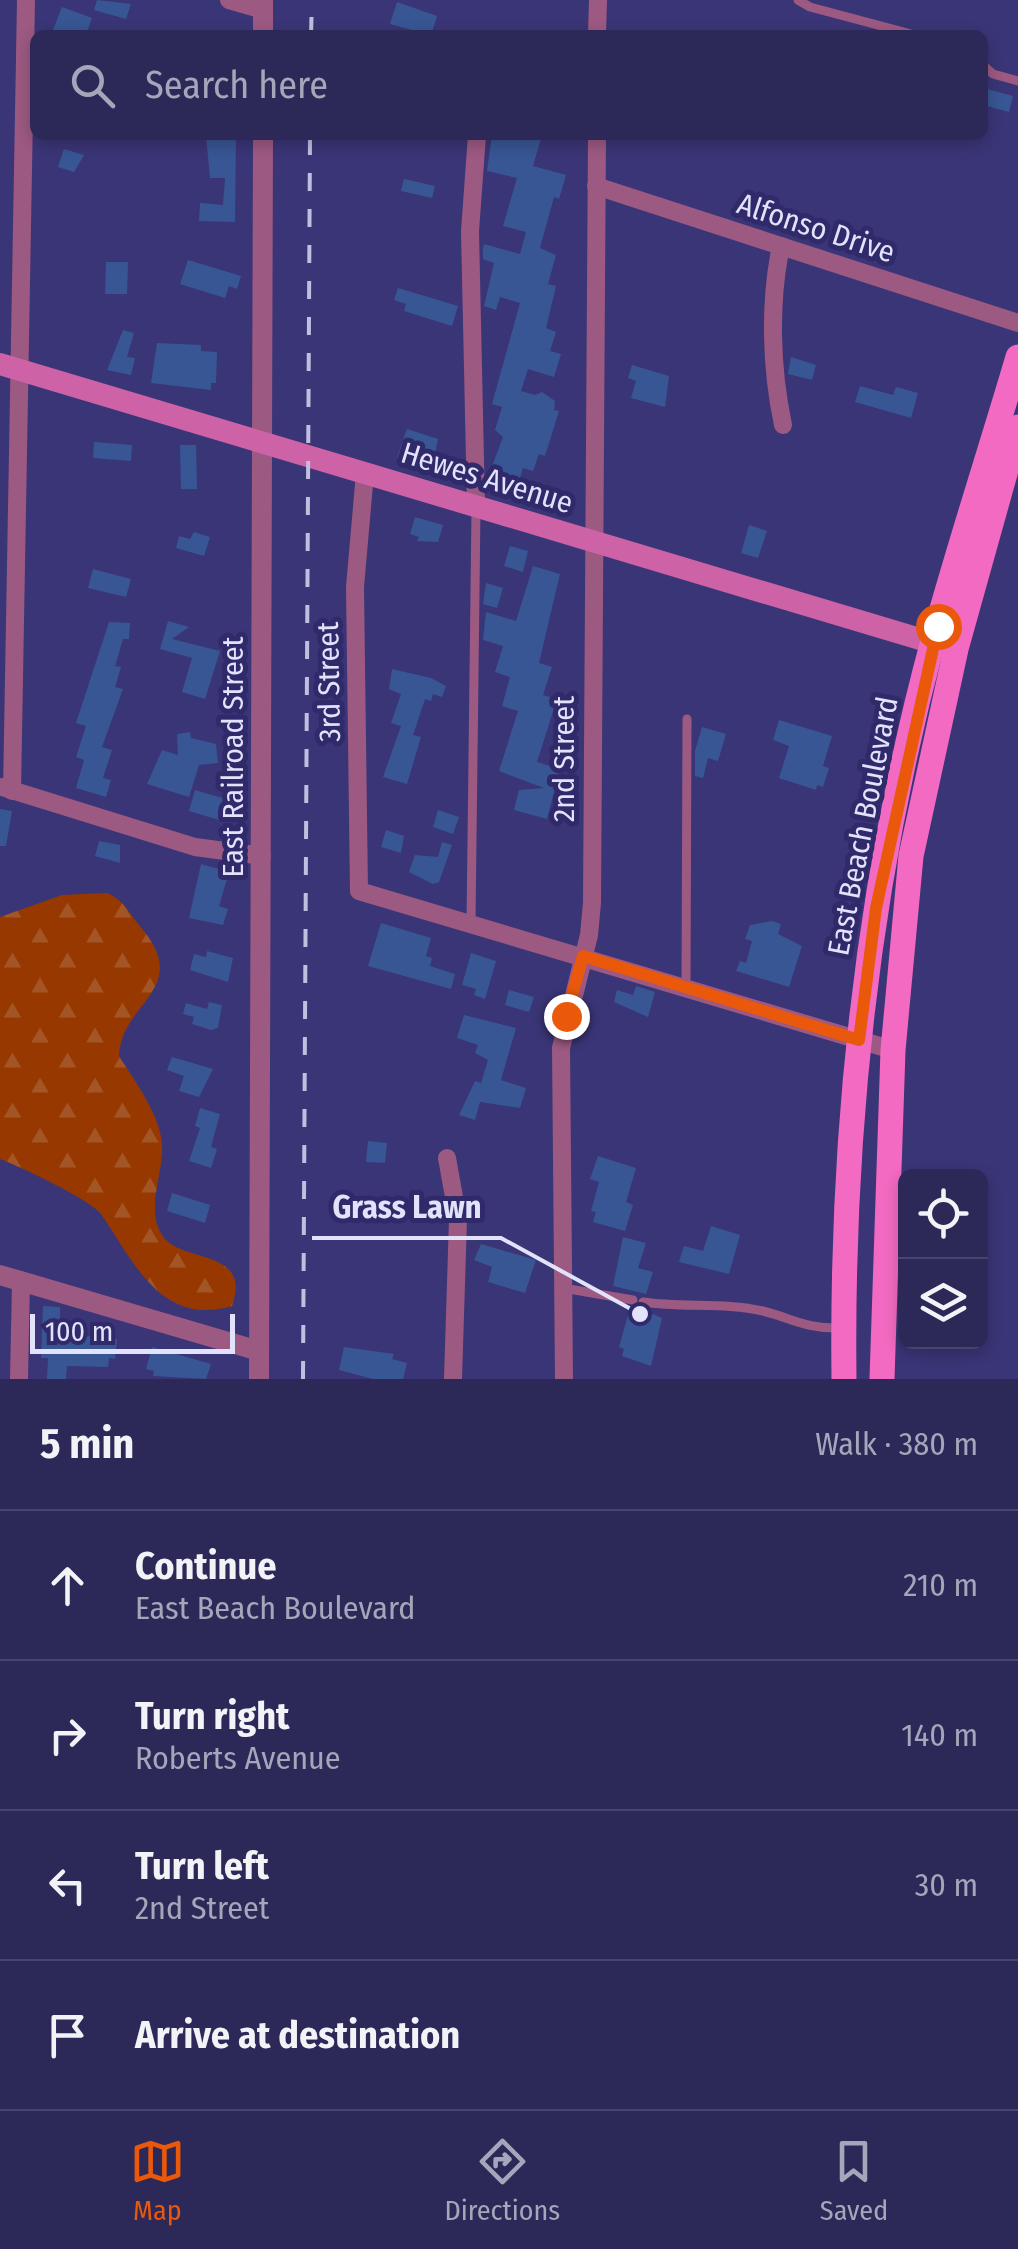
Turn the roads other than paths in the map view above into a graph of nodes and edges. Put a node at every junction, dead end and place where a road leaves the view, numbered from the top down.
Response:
1 (26, 0) edge
2 (229, 0) edge
3 (598, 0) edge
4 (798, 0) edge
5 (263, 5) edge
6 (597, 30) edge
7 (896, 30) edge
8 (988, 70) edge
9 (1018, 81) edge
10 (264, 140) edge
11 (477, 140) edge
12 (597, 140) edge
13 (596, 186) junction
14 (781, 246) junction
15 (1018, 323) edge
16 (1018, 357) edge
17 (10, 367) edge
18 (783, 425) dead end
19 (1018, 427) edge
20 (264, 444) junction
21 (365, 473) junction
22 (476, 506) junction
23 (593, 541) junction
24 (944, 646) junction
25 (687, 719) dead end
26 (6, 789) edge
27 (262, 856) junction
28 (471, 924) junction
29 (583, 956) junction
30 (686, 988) junction
31 (859, 1040) junction
32 (894, 1050) junction
33 (448, 1158) dead end
34 (0, 1276) edge
35 (21, 1282) junction
36 (563, 1288) junction
37 (882, 1314) junction
38 (844, 1320) junction
39 (259, 1351) junction
40 (261, 1378) edge
41 (19, 1379) edge
42 (453, 1379) edge
43 (564, 1379) edge
44 (844, 1379) edge
45 (882, 1379) edge

1 - 17 street
2 - 5 street
3 - 6 street
4 - 7 lane
8 - 9 lane
10 - 20 street, East Railroad Street
11 - 22 street
12 - 13 street, 2nd Street
13 - 14 street, Alfonso Drive
13 - 23 street, 2nd Street
14 - 15 street, Alfonso Drive
14 - 18 street
16 - 24 main road, East Beach Boulevard
17 - 20 main road, Hewes Avenue
17 - 26 street
19 - 24 main road, East Beach Boulevard
20 - 21 main road, Hewes Avenue
20 - 27 street, East Railroad Street
21 - 22 main road, Hewes Avenue
21 - 28 street, 3rd Street
22 - 23 main road, Hewes Avenue
22 - 28 lane
23 - 24 main road, Hewes Avenue
23 - 29 street, 2nd Street
24 - 31 main road, East Beach Boulevard
24 - 32 main road, East Beach Boulevard
25 - 30 lane
26 - 27 street
27 - 39 street, East Railroad Street
28 - 29 street
29 - 30 street
29 - 36 street, 2nd Street
30 - 31 street
31 - 32 street
31 - 38 main road, East Beach Boulevard
32 - 37 main road, East Beach Boulevard
33 - 42 street
34 - 35 street
35 - 39 street
35 - 41 street
36 - 38 lane
36 - 43 street, 2nd Street
37 - 38 main road
37 - 45 main road, East Beach Boulevard
38 - 44 main road, East Beach Boulevard
39 - 40 street, East Railroad Street

